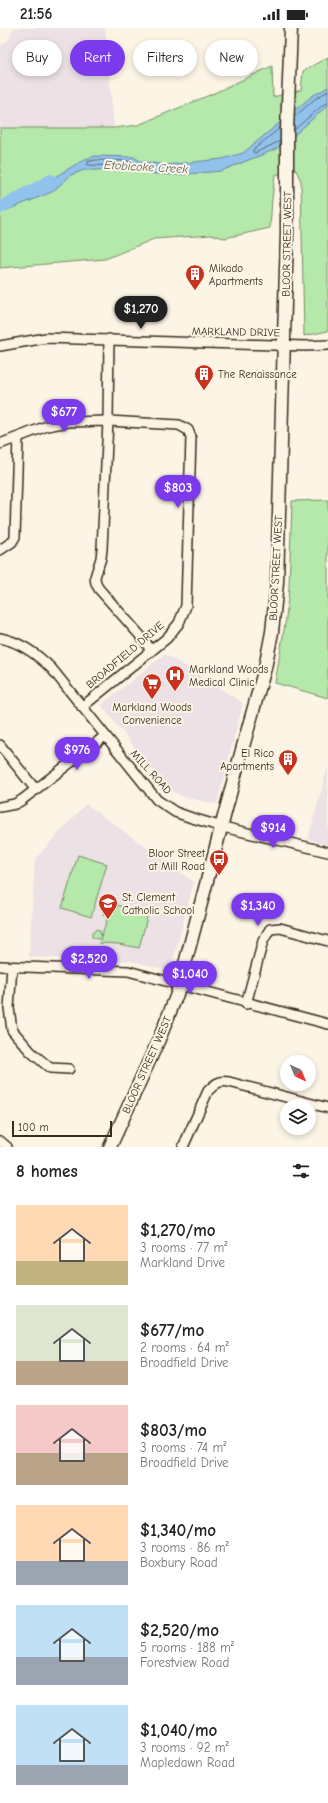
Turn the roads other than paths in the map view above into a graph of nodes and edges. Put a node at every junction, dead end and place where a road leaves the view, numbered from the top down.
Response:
1 (290, 28) edge
2 (109, 339) junction
3 (284, 345) junction
4 (328, 345) edge
5 (0, 346) edge
6 (108, 420) junction
7 (18, 438) junction
8 (0, 444) edge
9 (0, 550) edge
10 (0, 638) edge
11 (151, 651) junction
12 (82, 707) junction
13 (105, 736) junction
14 (0, 745) edge
15 (36, 790) junction
16 (0, 807) edge
17 (222, 827) junction
18 (328, 852) edge
19 (328, 941) edge
20 (0, 966) edge
21 (12, 967) junction
22 (180, 986) junction
23 (246, 1004) junction
24 (328, 1024) edge
25 (69, 1069) dead end
26 (328, 1108) edge
27 (0, 1141) edge
28 (8, 1147) edge
29 (110, 1147) edge
30 (183, 1147) edge

1 - 3 main road, BLOOR STREET WEST
2 - 3 street, MARKLAND DRIVE
2 - 5 street, MARKLAND DRIVE
2 - 6 street
3 - 4 street, MARKLAND DRIVE
3 - 17 main road, BLOOR STREET WEST
6 - 7 street, BROADFIELD DRIVE
6 - 11 street
6 - 11 street, BROADFIELD DRIVE
7 - 8 street, BROADFIELD DRIVE
7 - 9 street
10 - 12 street, MILL ROAD
11 - 12 street, BROADFIELD DRIVE
12 - 13 street, MILL ROAD
13 - 15 street
13 - 17 street, MILL ROAD
14 - 15 street
15 - 16 street
17 - 18 street, MILL ROAD
17 - 22 main road, BLOOR STREET WEST
19 - 23 street
20 - 21 street
21 - 22 street
21 - 25 street
22 - 23 street
22 - 29 main road, BLOOR STREET WEST
23 - 24 street
26 - 30 street
27 - 28 street

